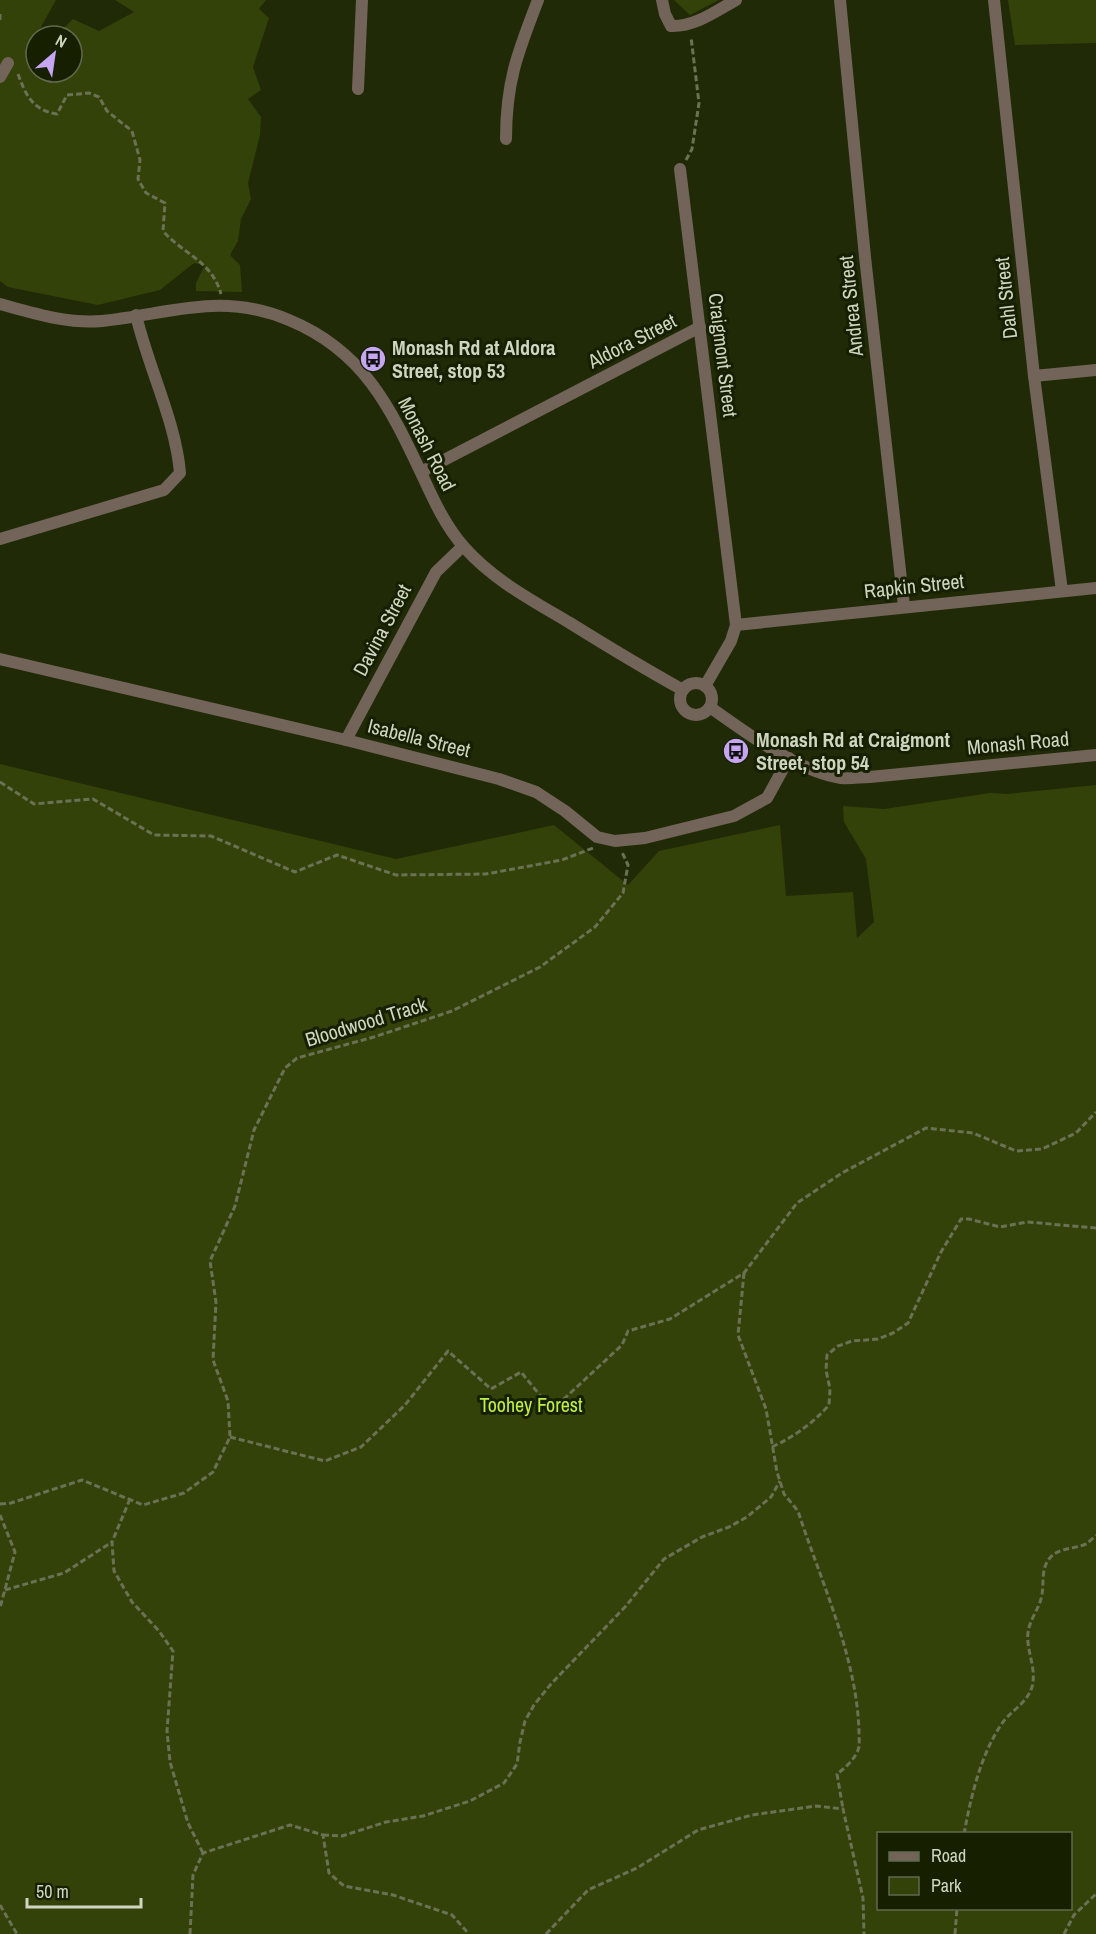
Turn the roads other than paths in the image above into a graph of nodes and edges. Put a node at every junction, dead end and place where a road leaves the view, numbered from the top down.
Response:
1 (362, 0) edge
2 (538, 0) edge
3 (662, 0) edge
4 (736, 0) edge
5 (840, 0) edge
6 (994, 0) edge
7 (8, 63) road end
8 (0, 77) edge
9 (358, 89) dead end
10 (506, 139) dead end
11 (681, 169) road end
12 (0, 304) edge
13 (136, 315) junction
14 (700, 327) junction
15 (1096, 370) edge
16 (1034, 376) junction
17 (421, 472) junction
18 (0, 539) edge
19 (463, 546) junction
20 (1096, 588) edge
21 (1062, 591) junction
22 (904, 606) junction
23 (736, 625) junction
24 (0, 659) edge
25 (705, 686) junction
26 (683, 690) junction
27 (710, 707) junction
28 (346, 740) junction
29 (1096, 755) edge
30 (789, 758) junction

1 - 9 street
2 - 10 street
3 - 4 street
5 - 22 street, Andrea Street
6 - 16 street, Dahl Street
7 - 8 street
11 - 14 street, Craigmont Street
12 - 13 street, Monash Road
13 - 17 street, Monash Road
13 - 18 street
14 - 17 street, Aldora Street
14 - 23 street, Craigmont Street
15 - 16 street
16 - 21 street, Dahl Street
17 - 19 street, Monash Road
19 - 26 street, Monash Road
19 - 28 street, Davina Street
20 - 21 street, Rapkin Street
21 - 22 street, Rapkin Street
22 - 23 street, Rapkin Street
23 - 25 street, Craigmont Street
24 - 28 street, Isabella Street
25 - 26 street
25 - 27 street
26 - 27 street
27 - 30 street, Monash Road
28 - 30 street, Isabella Street
29 - 30 street, Monash Road

